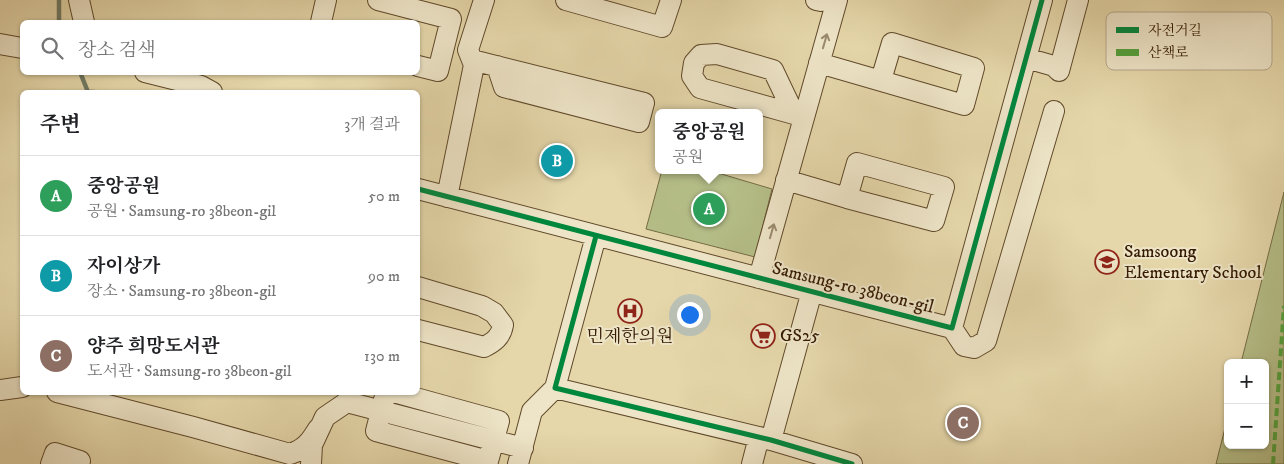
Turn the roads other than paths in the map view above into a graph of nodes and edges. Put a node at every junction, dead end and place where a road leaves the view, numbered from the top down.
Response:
1 (79, 0) edge
2 (326, 0) edge
3 (378, 0) edge
4 (484, 0) edge
5 (566, 0) edge
6 (671, 0) edge
7 (816, 0) edge
8 (822, 0) edge
9 (837, 0) edge
10 (1042, 0) edge
11 (1078, 0) edge
12 (84, 20) edge
13 (321, 20) edge
14 (0, 44) edge
15 (20, 48) edge
16 (441, 57) junction
17 (1026, 58) junction
18 (473, 62) junction
19 (819, 62) junction
20 (420, 66) edge
21 (497, 66) junction
22 (157, 75) edge
23 (881, 80) dead end
24 (208, 90) edge
25 (1054, 111) dead end
26 (799, 116) junction
27 (786, 180) junction
28 (420, 190) edge
29 (447, 197) junction
30 (847, 198) junction
31 (596, 236) junction
32 (759, 278) junction
33 (420, 288) edge
34 (812, 292) junction
35 (952, 328) junction
36 (420, 331) edge
37 (20, 387) edge
38 (555, 388) junction
39 (0, 390) edge
40 (69, 395) edge
41 (405, 395) edge
42 (349, 397) edge
43 (384, 401) edge
44 (318, 429) junction
45 (765, 439) junction
46 (494, 440) junction
47 (520, 456) edge
48 (51, 464) edge
49 (79, 464) edge
50 (311, 464) edge
51 (752, 464) edge
52 (852, 464) edge

1 - 12 street
2 - 13 street
3 - 16 street
4 - 18 street
5 - 6 street
7 - 8 street
19 -> 9 street
10 - 17 street, Samsung-ro 38beon-gil
11 - 17 street
14 - 15 street
16 - 18 street
16 - 20 street
17 - 35 street, Samsung-ro 38beon-gil
18 - 21 street
18 - 29 street
19 - 23 street
19 - 26 street
21 - 21 street
22 - 24 street
25 - 35 street
26 - 26 street
26 - 27 street
27 - 30 street
32 -> 27 street
28 - 29 street, Samsung-ro 38beon-gil
29 - 31 street, Samsung-ro 38beon-gil
30 - 30 street
31 - 32 street, Samsung-ro 38beon-gil
31 - 38 street
32 - 34 street, Samsung-ro 38beon-gil
33 - 36 street
34 - 35 street, Samsung-ro 38beon-gil
34 - 45 street
37 - 39 street
38 - 45 street
38 - 47 street
40 - 44 street
41 - 46 street
42 - 43 street
42 - 44 street
43 - 46 street
44 - 50 street
45 - 51 street
45 - 52 street
46 - 47 street
48 - 49 street

